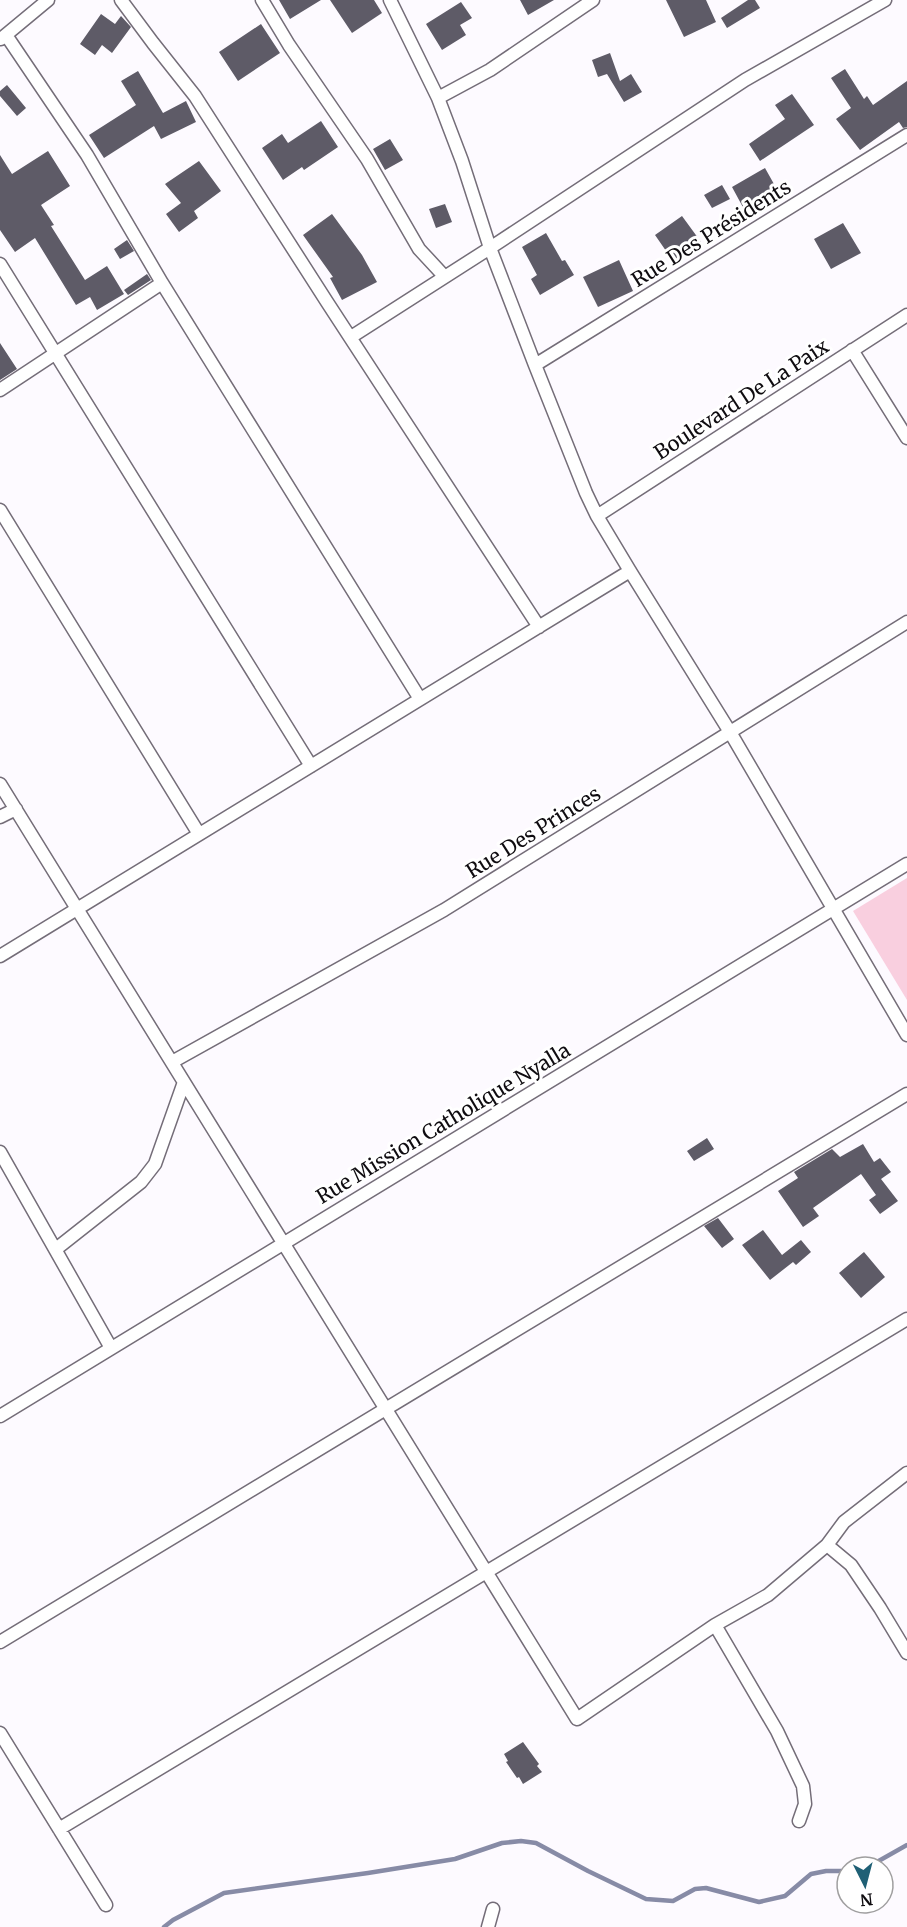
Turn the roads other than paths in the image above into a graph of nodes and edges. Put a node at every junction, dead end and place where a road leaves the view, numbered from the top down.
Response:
1 (48, 0) edge
2 (121, 0) edge
3 (262, 0) edge
4 (390, 0) edge
5 (593, 0) edge
6 (885, 0) edge
7 (3, 38) edge
8 (438, 98) junction
9 (907, 135) edge
10 (490, 248) junction
11 (0, 264) edge
12 (444, 276) junction
13 (162, 283) junction
14 (907, 315) edge
15 (351, 337) junction
16 (852, 350) junction
17 (55, 352) junction
18 (535, 365) junction
19 (0, 390) edge
20 (907, 438) edge
21 (0, 510) edge
22 (597, 516) junction
23 (630, 571) junction
24 (907, 622) edge
25 (539, 627) junction
26 (420, 699) junction
27 (730, 732) junction
28 (311, 766) junction
29 (0, 784) edge
30 (15, 809) junction
31 (0, 817) edge
32 (200, 834) junction
33 (907, 864) edge
34 (834, 908) junction
35 (77, 909) junction
36 (0, 956) edge
37 (907, 1035) edge
38 (172, 1062) junction
39 (184, 1082) junction
40 (907, 1094) edge
41 (0, 1152) edge
42 (283, 1243) junction
43 (56, 1250) junction
44 (907, 1319) edge
45 (111, 1348) junction
46 (386, 1408) junction
47 (0, 1416) edge
48 (907, 1473) edge
49 (827, 1545) junction
50 (486, 1571) junction
51 (715, 1625) junction
52 (0, 1642) edge
53 (907, 1653) edge
54 (0, 1733) edge
55 (799, 1821) dead end
56 (59, 1829) junction
57 (106, 1905) dead end
58 (493, 1909) dead end
59 (488, 1927) edge

1 - 7 street
2 - 15 street
3 - 12 street
4 - 8 street
5 - 8 street
6 - 10 street
7 - 13 street
8 - 10 street
9 - 18 street, Rue Des Présidents
10 - 12 street
10 - 18 street
11 - 17 street
12 - 15 street
13 - 17 street
13 - 26 street
14 - 16 street, Boulevard De La Paix
15 - 25 street
16 - 20 street
16 - 22 street, Boulevard De La Paix
17 - 19 street
17 - 28 street
18 - 22 street
21 - 32 street
22 - 23 street
23 - 25 street
23 - 27 street
24 - 27 street, Rue Des Princes
25 - 26 street
26 - 28 street
27 - 34 street
27 - 38 street, Rue Des Princes
28 - 32 street
29 - 30 street
30 - 31 street
30 - 35 street
32 - 35 street
33 - 34 street, Rue Mission Catholique Nyalla
34 - 37 street
34 - 42 street, Rue Mission Catholique Nyalla
35 - 36 street
35 - 38 street
38 - 39 street
39 - 42 street
39 - 43 street
40 - 46 street
41 - 43 street
42 - 45 street, Rue Mission Catholique Nyalla
42 - 46 street
43 - 45 street
44 - 50 street
45 - 47 street, Rue Mission Catholique Nyalla
46 - 50 street
46 - 52 street
48 - 49 street
49 - 51 street
49 - 53 street
50 - 51 street
50 - 56 street
51 - 55 street
54 - 56 street
56 - 57 street
58 - 59 street

